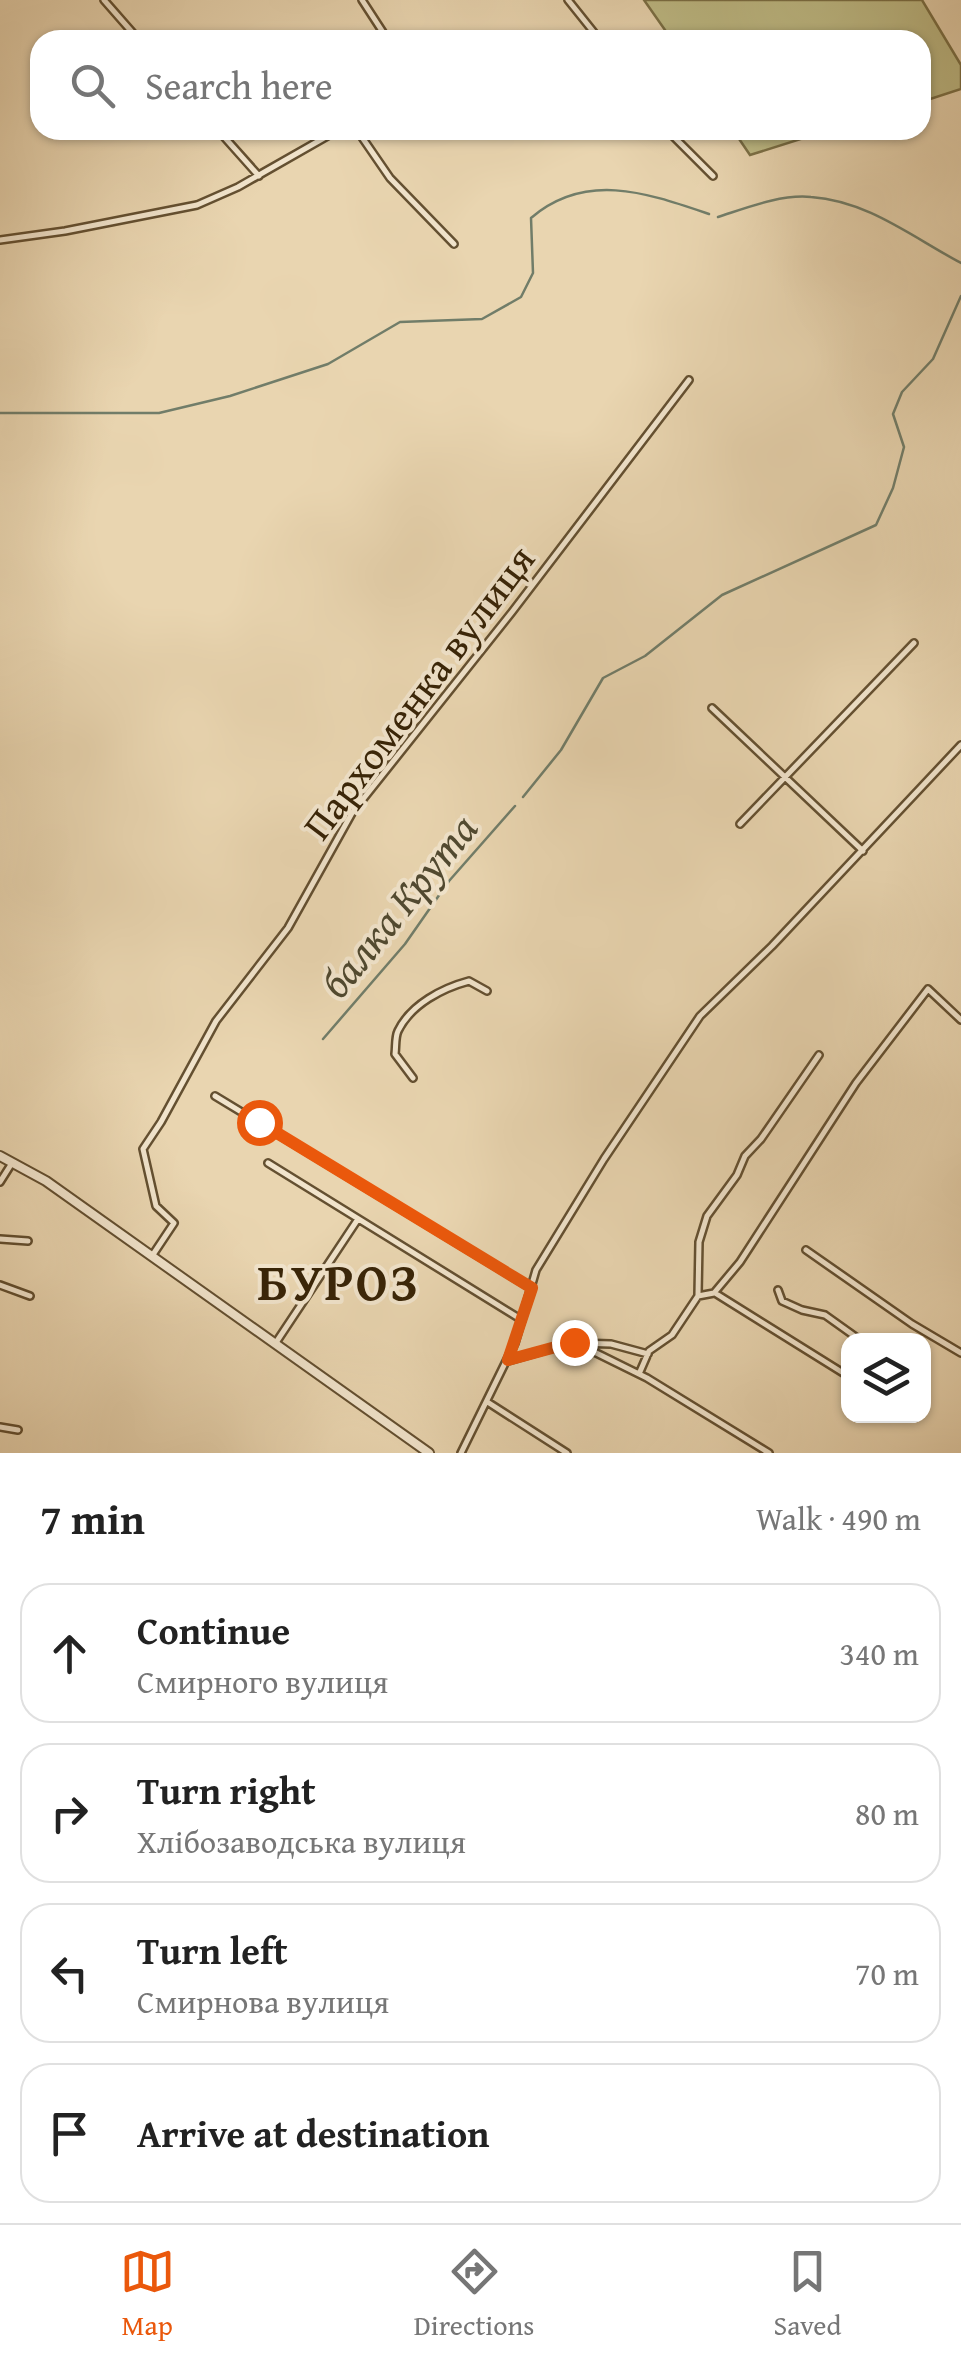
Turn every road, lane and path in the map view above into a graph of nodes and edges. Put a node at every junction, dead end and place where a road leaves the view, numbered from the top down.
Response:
1 (104, 0) edge
2 (362, 0) edge
3 (568, 0) edge
4 (130, 30) edge
5 (382, 30) edge
6 (592, 30) edge
7 (227, 140) edge
8 (321, 140) edge
9 (364, 140) edge
10 (677, 140) edge
11 (259, 176) junction
12 (713, 176) dead end
13 (0, 240) edge
14 (454, 244) dead end
15 (689, 380) dead end
16 (914, 643) dead end
17 (712, 708) dead end
18 (961, 745) edge
19 (785, 777) junction
20 (740, 824) dead end
21 (863, 851) junction
22 (488, 991) dead end
23 (961, 1020) edge
24 (819, 1056) dead end
25 (413, 1078) dead end
26 (215, 1096) dead end
27 (0, 1156) edge
28 (12, 1162) junction
29 (268, 1163) dead end
30 (0, 1182) edge
31 (358, 1218) junction
32 (0, 1239) edge
33 (28, 1242) dead end
34 (806, 1250) dead end
35 (152, 1256) junction
36 (0, 1284) edge
37 (532, 1288) junction
38 (778, 1290) dead end
39 (714, 1293) junction
40 (30, 1296) dead end
41 (698, 1296) junction
42 (522, 1320) junction
43 (851, 1333) edge
44 (574, 1342) junction
45 (275, 1344) junction
46 (961, 1353) edge
47 (648, 1354) junction
48 (508, 1360) junction
49 (841, 1372) edge
50 (639, 1374) junction
51 (488, 1402) junction
52 (0, 1427) edge
53 (18, 1430) dead end
54 (430, 1453) edge
55 (460, 1453) edge
56 (566, 1453) edge
57 (769, 1453) edge

1 - 4 street
2 - 5 street
3 - 6 street
7 - 11 street
8 - 11 street
9 - 14 street
10 - 12 street
11 - 13 street
15 - 35 street, Пархоменка вулиця
16 - 19 street
17 - 19 street
18 - 21 street
19 - 20 street
19 - 21 street
21 - 37 street
22 - 25 street
23 - 39 street
24 - 41 street
26 - 37 street
27 - 28 street
28 - 30 street
28 - 35 street
29 - 31 street
31 - 42 street
31 - 45 street
32 - 33 street
34 - 46 street
35 - 45 street
36 - 40 street
37 - 42 street
38 - 43 street
39 - 41 street
39 - 49 street
41 - 47 street
42 - 48 street
44 - 47 street
44 - 48 street
44 - 50 street
45 - 54 street
47 - 50 street
48 - 51 street
50 - 57 street
51 - 55 street
51 - 56 street
52 - 53 street

